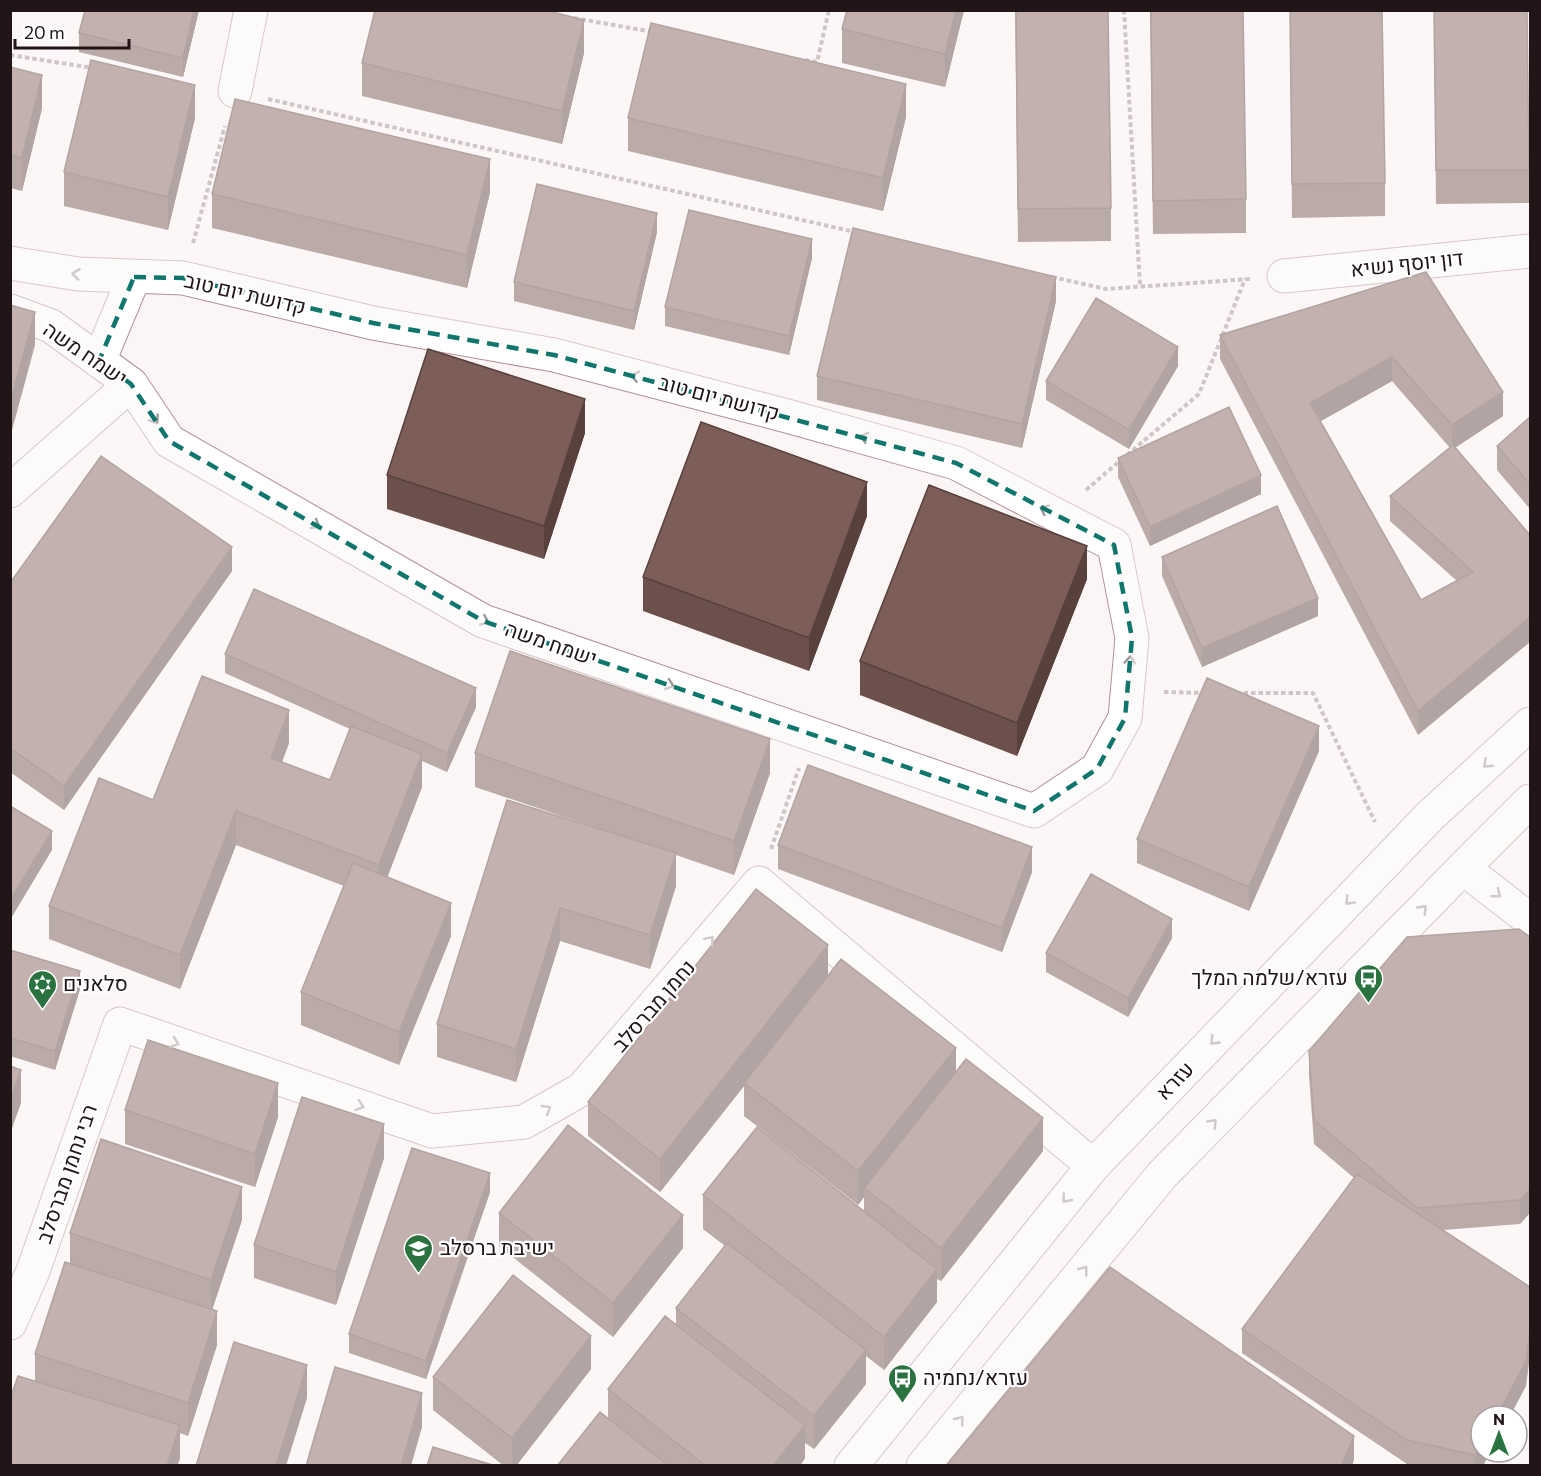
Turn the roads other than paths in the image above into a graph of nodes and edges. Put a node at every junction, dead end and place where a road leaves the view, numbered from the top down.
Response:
1 (252, 10) edge
2 (235, 91) road end
3 (1530, 251) edge
4 (10, 262) edge
5 (1284, 276) road end
6 (134, 277) junction
7 (10, 311) edge
8 (99, 361) junction
9 (131, 384) junction
10 (10, 491) edge
11 (1126, 705) joint
12 (1530, 724) edge
13 (1530, 801) edge
14 (1462, 868) junction
15 (1530, 920) edge
16 (120, 1024) joint
17 (1093, 1166) junction
18 (22, 1267) edge
19 (10, 1323) edge
20 (851, 1466) edge
21 (923, 1466) edge

1 - 2 street
3 - 5 street, דון יוסף נשיא
6 -> 4 street
6 - 8 street
11 -> 6 street, קדושת יום טוב
7 - 8 street, ישמח משה
8 - 9 street, ישמח משה
9 - 10 street
9 -> 11 street, ישמח משה
12 -> 17 street, עזרא
13 - 14 street
14 -> 15 street
21 -> 14 street
16 -> 17 street, נחמן מברסלב
16 - 18 street, רבי נחמן מברסלב
17 -> 20 street, עזרא
18 - 19 street, רבי נחמן מברסלב

